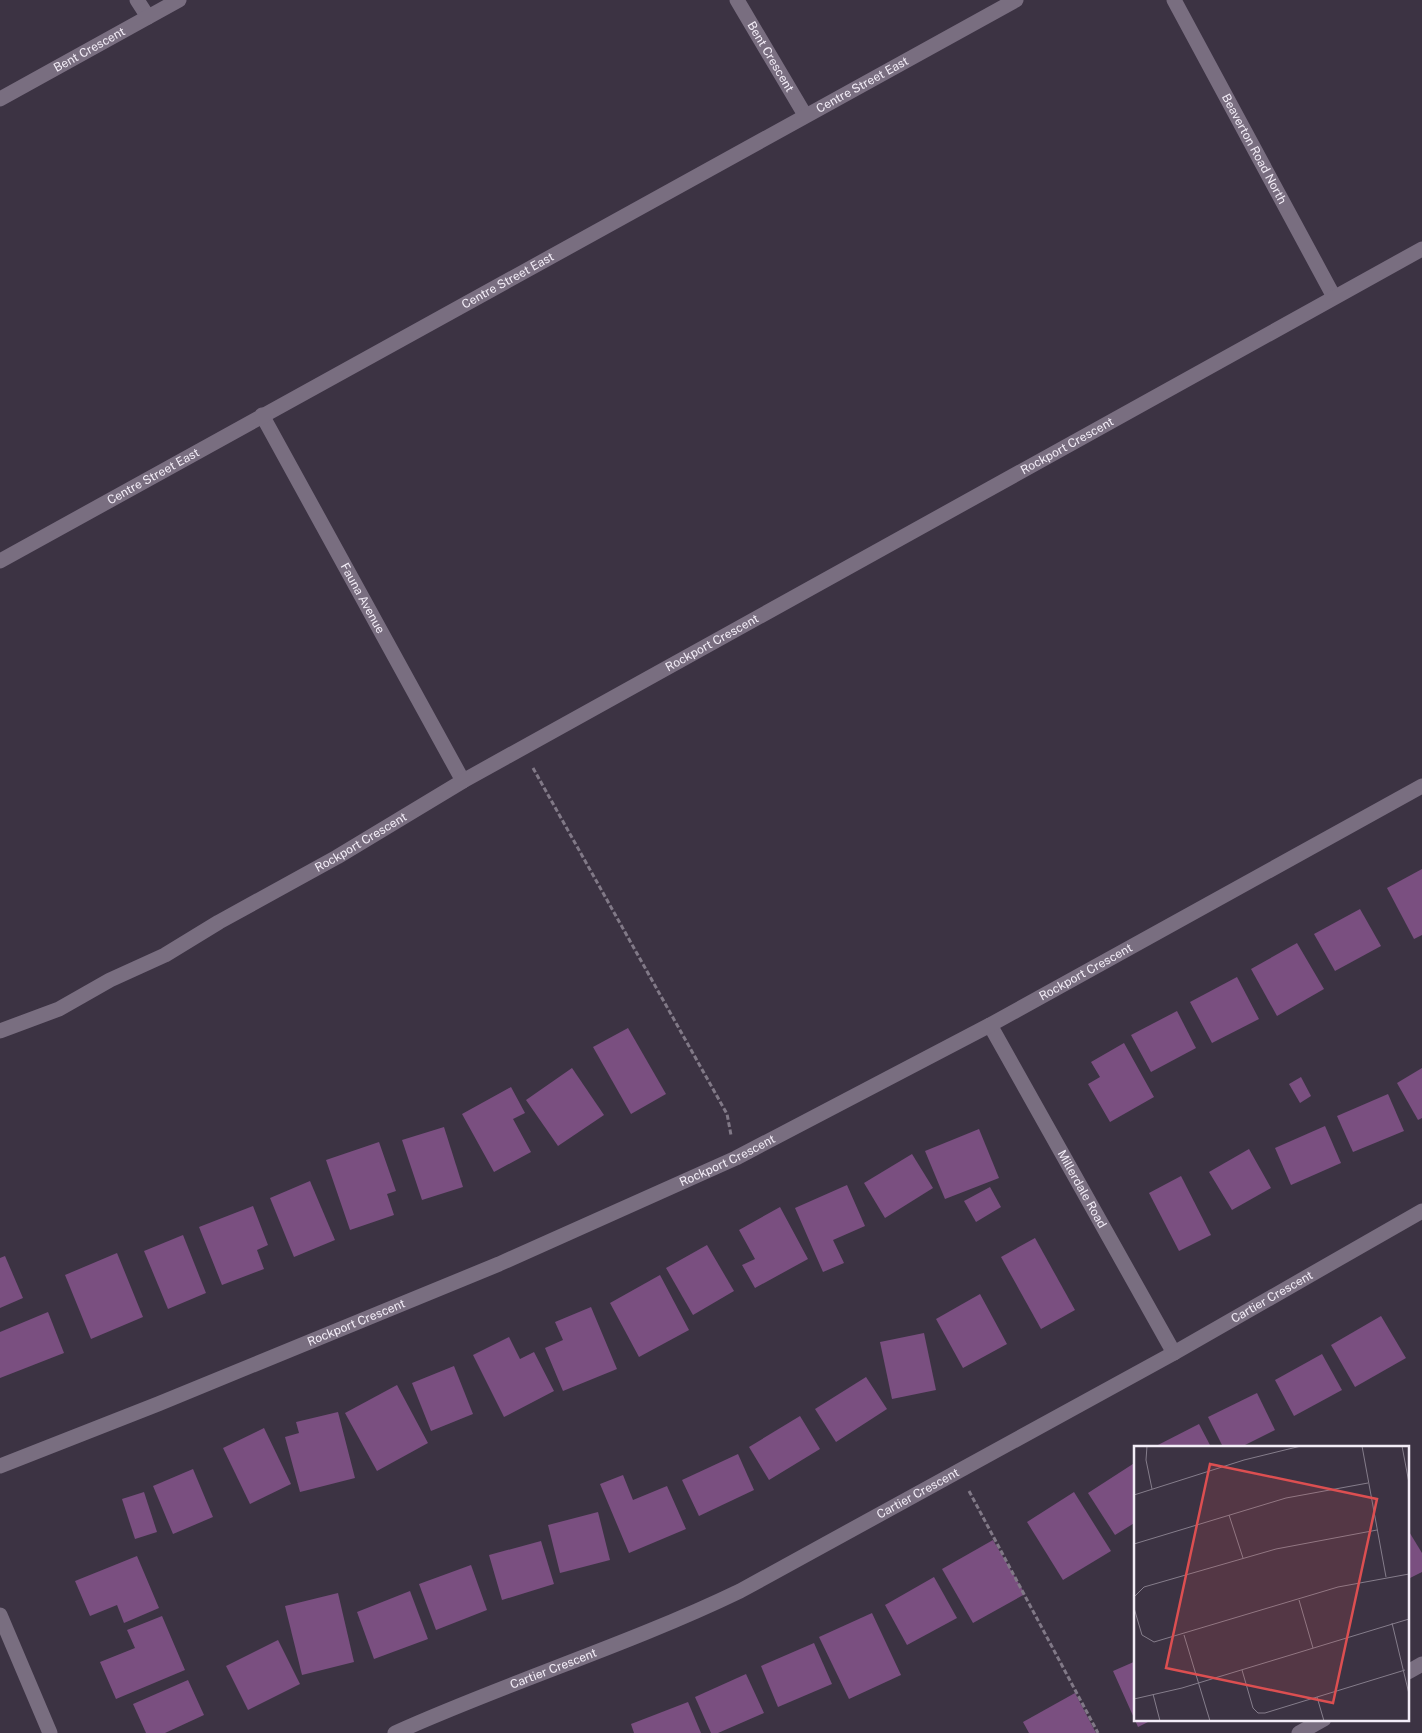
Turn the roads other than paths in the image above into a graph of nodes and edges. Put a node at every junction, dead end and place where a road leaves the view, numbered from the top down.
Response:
1 (137, 0) edge
2 (179, 0) edge
3 (737, 0) edge
4 (1016, 0) edge
5 (1174, 0) edge
6 (148, 18) junction
7 (0, 99) edge
8 (805, 115) junction
9 (1422, 249) edge
10 (1334, 297) junction
11 (262, 415) junction
12 (0, 561) edge
13 (463, 782) junction
14 (1422, 786) edge
15 (990, 1025) junction
16 (0, 1031) edge
17 (1422, 1211) edge
18 (1174, 1353) junction
19 (0, 1466) edge
20 (0, 1615) edge
21 (1422, 1664) edge
22 (1410, 1671) edge
23 (1322, 1720) edge
24 (50, 1733) edge
25 (395, 1733) edge
26 (1299, 1733) edge

1 - 6 street
2 - 6 street, Bent Crescent
3 - 8 street, Bent Crescent
4 - 8 street, Centre Street East
5 - 10 street, Beaverton Road North
6 - 7 street, Bent Crescent
8 - 11 street, Centre Street East
9 - 10 street, Rockport Crescent
10 - 13 street, Rockport Crescent
11 - 12 street, Centre Street East
11 - 13 street, Fauna Avenue
13 - 16 street, Rockport Crescent
14 - 15 street, Rockport Crescent
15 - 18 street, Millerdale Road
15 - 19 street, Rockport Crescent
17 - 18 street, Cartier Crescent
18 - 25 street, Cartier Crescent
20 - 24 street
21 - 22 street
23 - 26 street

